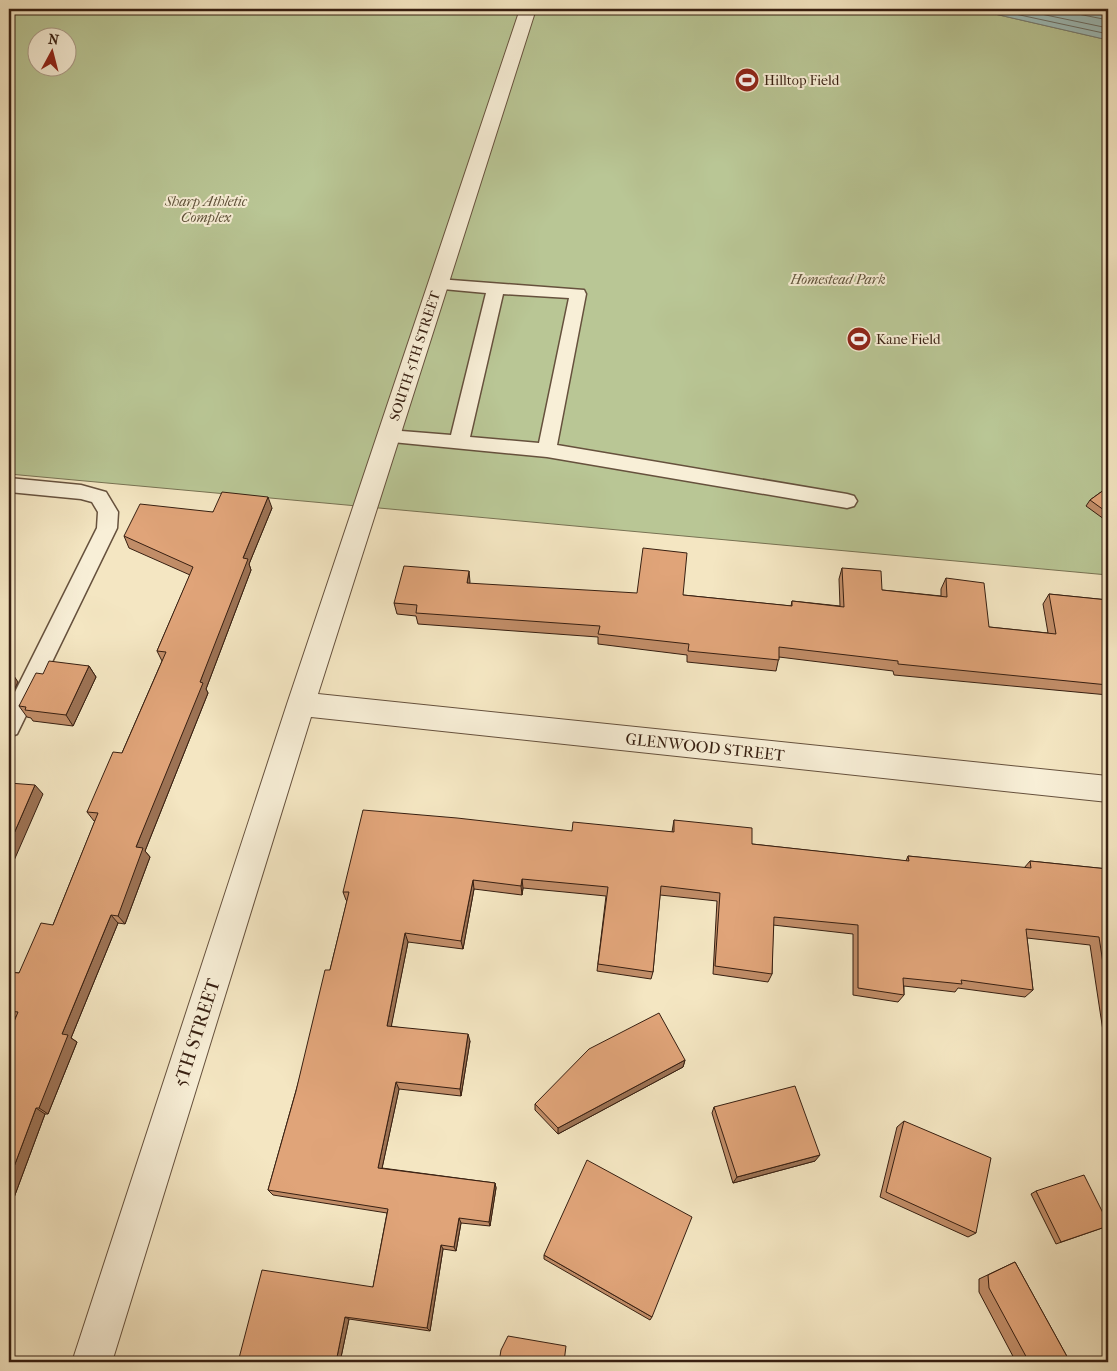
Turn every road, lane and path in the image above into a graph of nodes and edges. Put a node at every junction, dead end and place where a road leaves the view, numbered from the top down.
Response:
1 (528, 9) edge
2 (438, 284) junction
3 (496, 288) junction
4 (389, 436) junction
5 (459, 442) junction
6 (547, 450) junction
7 (9, 484) edge
8 (847, 501) dead end
9 (301, 704) junction
10 (9, 728) edge
11 (1108, 789) edge
12 (92, 1362) edge

1 - 2 street, SOUTH 5TH STREET
2 - 3 lane
2 - 4 street, SOUTH 5TH STREET
3 - 5 lane
3 - 6 lane
4 - 5 lane
4 - 9 street, SOUTH 5TH STREET
5 - 6 lane
6 - 8 lane
7 - 10 lane
9 - 11 street, GLENWOOD STREET
9 - 12 street, 5TH STREET

